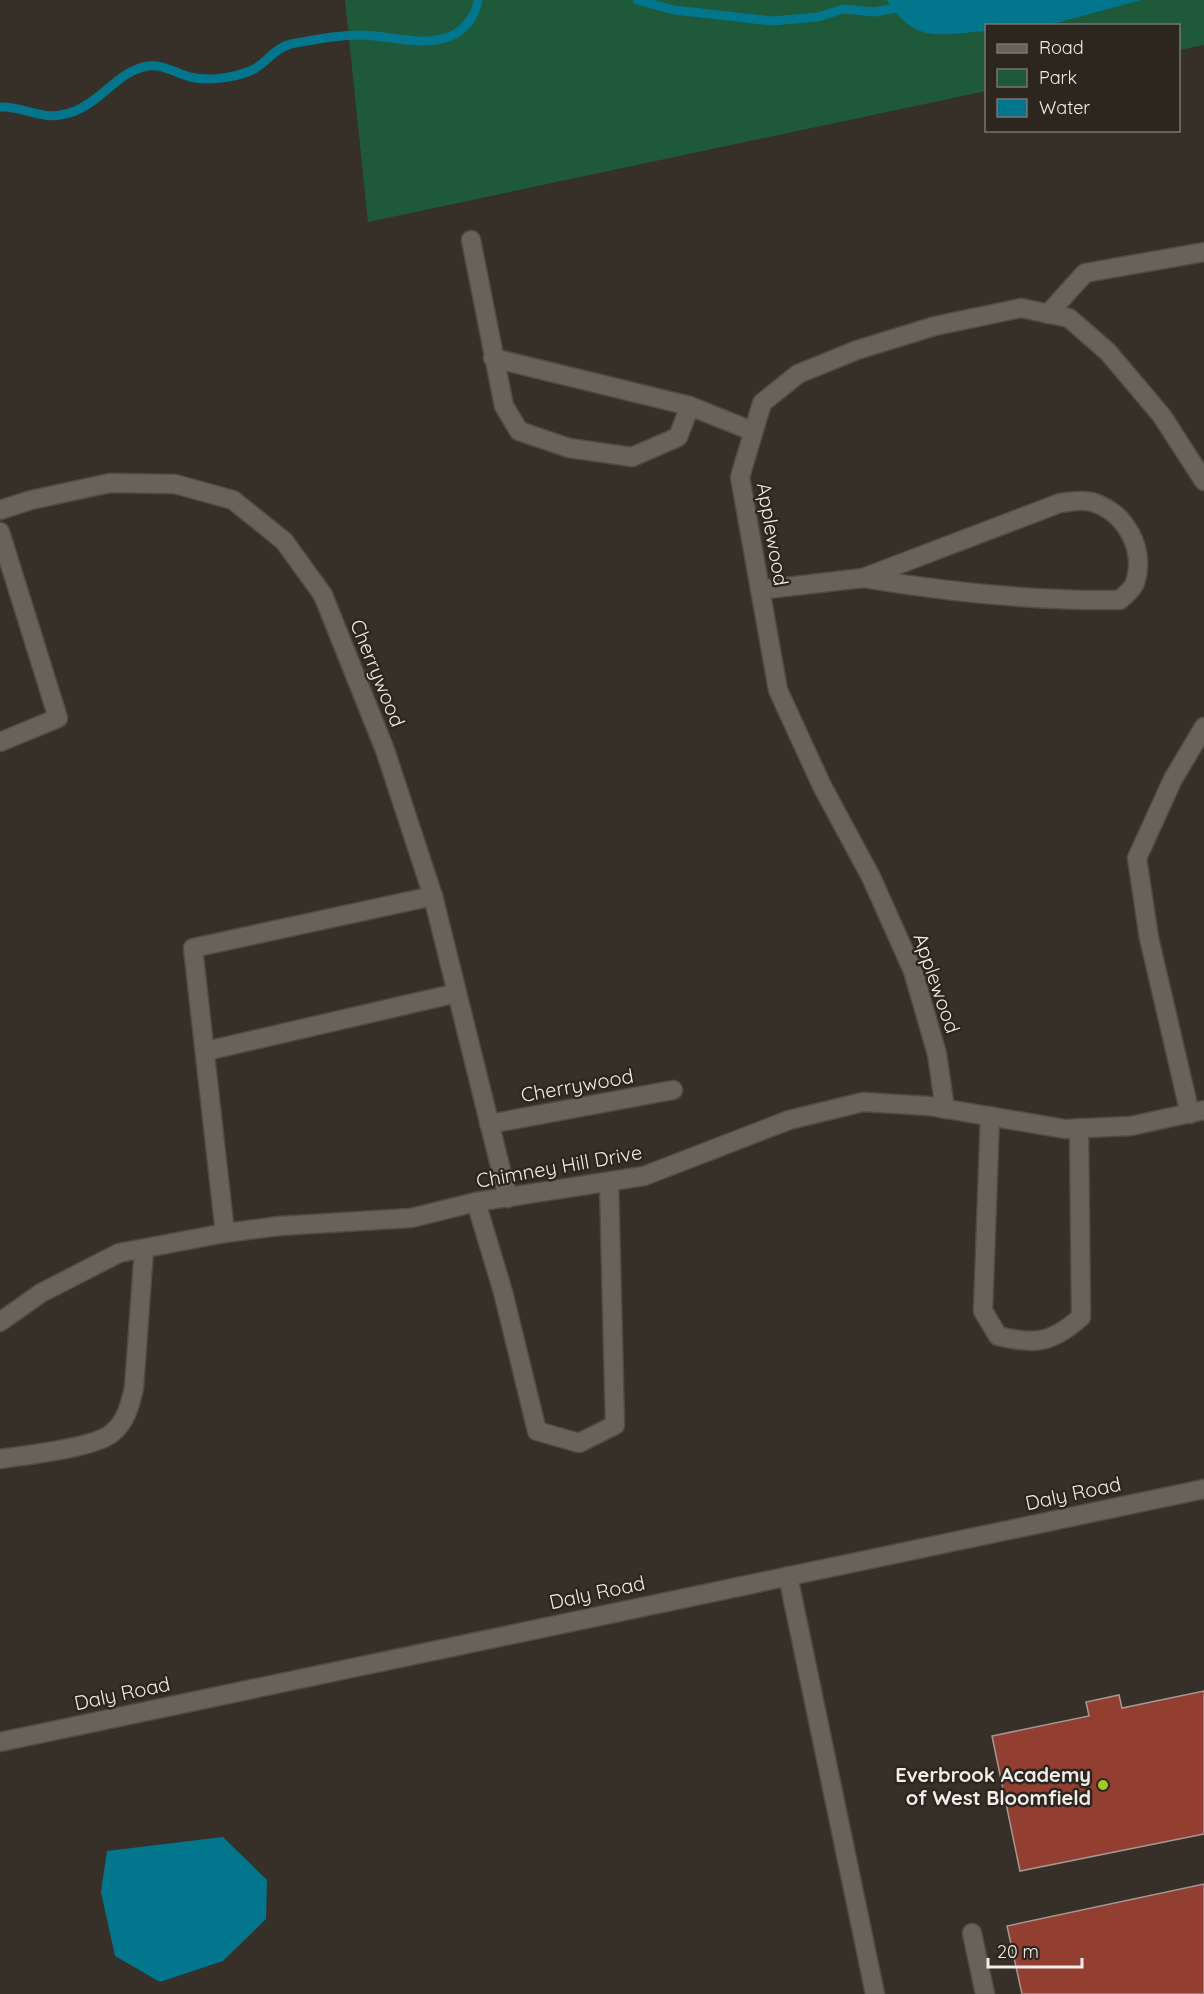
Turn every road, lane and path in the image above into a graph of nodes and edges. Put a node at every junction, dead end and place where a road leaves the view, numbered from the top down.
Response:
1 (471, 240) dead end
2 (1204, 252) edge
3 (1048, 314) junction
4 (493, 358) junction
5 (690, 406) junction
6 (752, 431) junction
7 (1204, 481) edge
8 (0, 510) edge
9 (0, 532) edge
10 (863, 578) junction
11 (760, 590) junction
12 (1204, 727) edge
13 (0, 742) edge
14 (433, 896) junction
15 (457, 993) junction
16 (206, 1051) junction
17 (673, 1090) dead end
18 (945, 1109) junction
19 (1197, 1112) edge
20 (990, 1116) junction
21 (489, 1124) junction
22 (1079, 1128) junction
23 (609, 1182) junction
24 (508, 1198) junction
25 (476, 1202) junction
26 (225, 1233) junction
27 (144, 1249) junction
28 (0, 1322) edge
29 (0, 1459) edge
30 (1204, 1489) edge
31 (788, 1576) junction
32 (0, 1742) edge
33 (972, 1933) dead end
34 (875, 1994) edge
35 (985, 1994) edge

1 - 4 street
2 - 3 street
3 - 6 street, Applewood
3 - 7 street, Applewood
4 - 5 street
4 - 5 street
5 - 6 street
6 - 11 street, Applewood
8 - 14 street, Cherrywood
9 - 13 street
10 - 10 street
10 - 11 street
11 - 18 street, Applewood
12 - 19 street
14 - 15 street, Cherrywood
14 - 16 street
15 - 16 street
15 - 21 street, Cherrywood
16 - 26 street
17 - 21 street, Cherrywood
18 - 20 street, Chimney Hill Drive
18 - 23 street, Chimney Hill Drive
19 - 22 street, Chimney Hill Drive
20 - 22 street, Chimney Hill Drive
20 - 22 street
21 - 24 street, Cherrywood
23 - 24 street, Chimney Hill Drive
23 - 25 street
24 - 25 street, Chimney Hill Drive
25 - 26 street, Chimney Hill Drive
26 - 27 street, Chimney Hill Drive
27 - 28 street, Chimney Hill Drive
27 - 29 street
30 - 31 street, Daly Road
31 - 32 street, Daly Road
31 - 34 street
33 - 35 street

